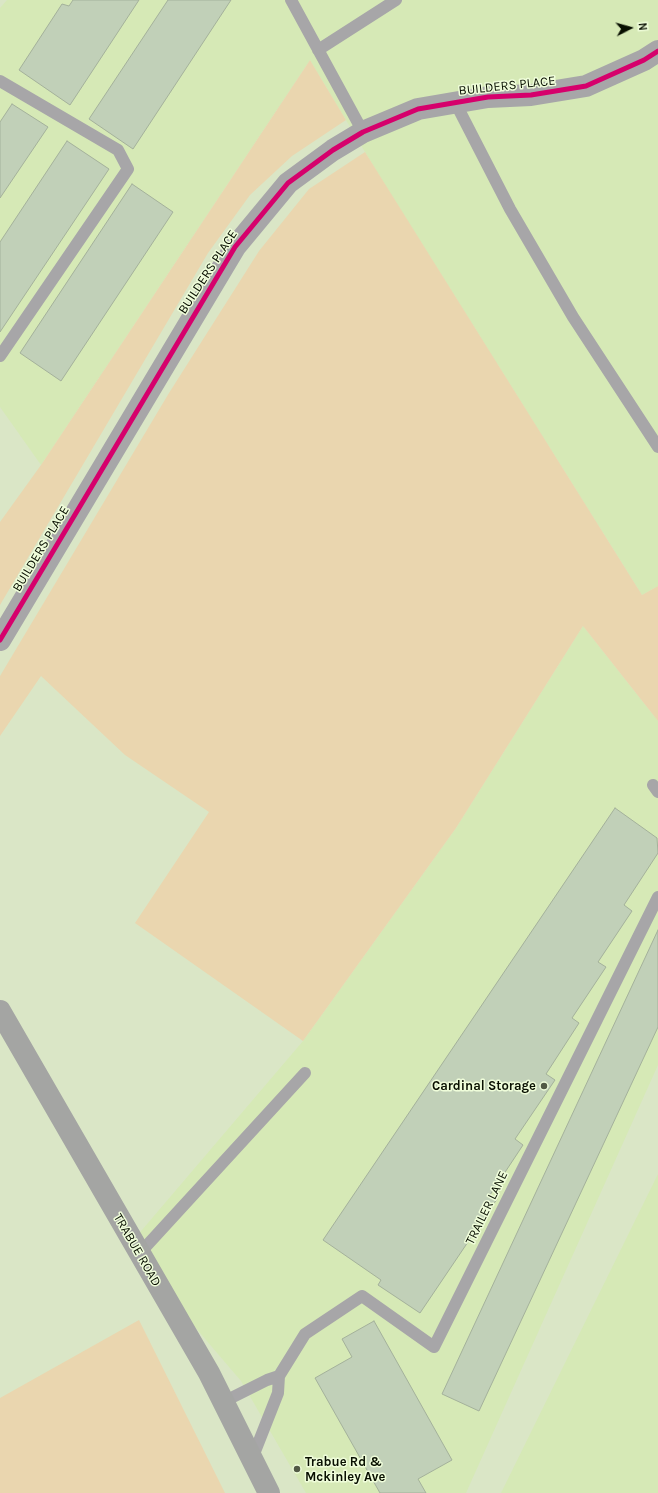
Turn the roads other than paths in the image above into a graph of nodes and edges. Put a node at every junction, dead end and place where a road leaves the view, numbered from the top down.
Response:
1 (291, 0) edge
2 (396, 0) edge
3 (318, 50) junction
4 (658, 51) edge
5 (0, 81) edge
6 (455, 102) junction
7 (363, 132) junction
8 (0, 356) edge
9 (658, 447) edge
10 (0, 640) edge
11 (658, 897) edge
12 (0, 1011) edge
13 (305, 1073) dead end
14 (139, 1254) junction
15 (279, 1376) junction
16 (223, 1402) junction
17 (252, 1459) junction
18 (269, 1493) edge

1 - 3 lane
2 - 3 lane
3 - 7 lane
4 - 6 street, BUILDERS PLACE
5 - 8 lane
6 - 7 street, BUILDERS PLACE
6 - 9 lane
7 - 10 street, BUILDERS PLACE
11 - 15 lane, TRAILER LANE
12 - 14 main road, TRABUE ROAD
13 - 14 lane
14 - 16 main road, TRABUE ROAD
15 - 16 lane
15 - 17 lane, TRAILER LANE
16 - 17 main road, TRABUE ROAD
17 - 18 main road, TRABUE ROAD

